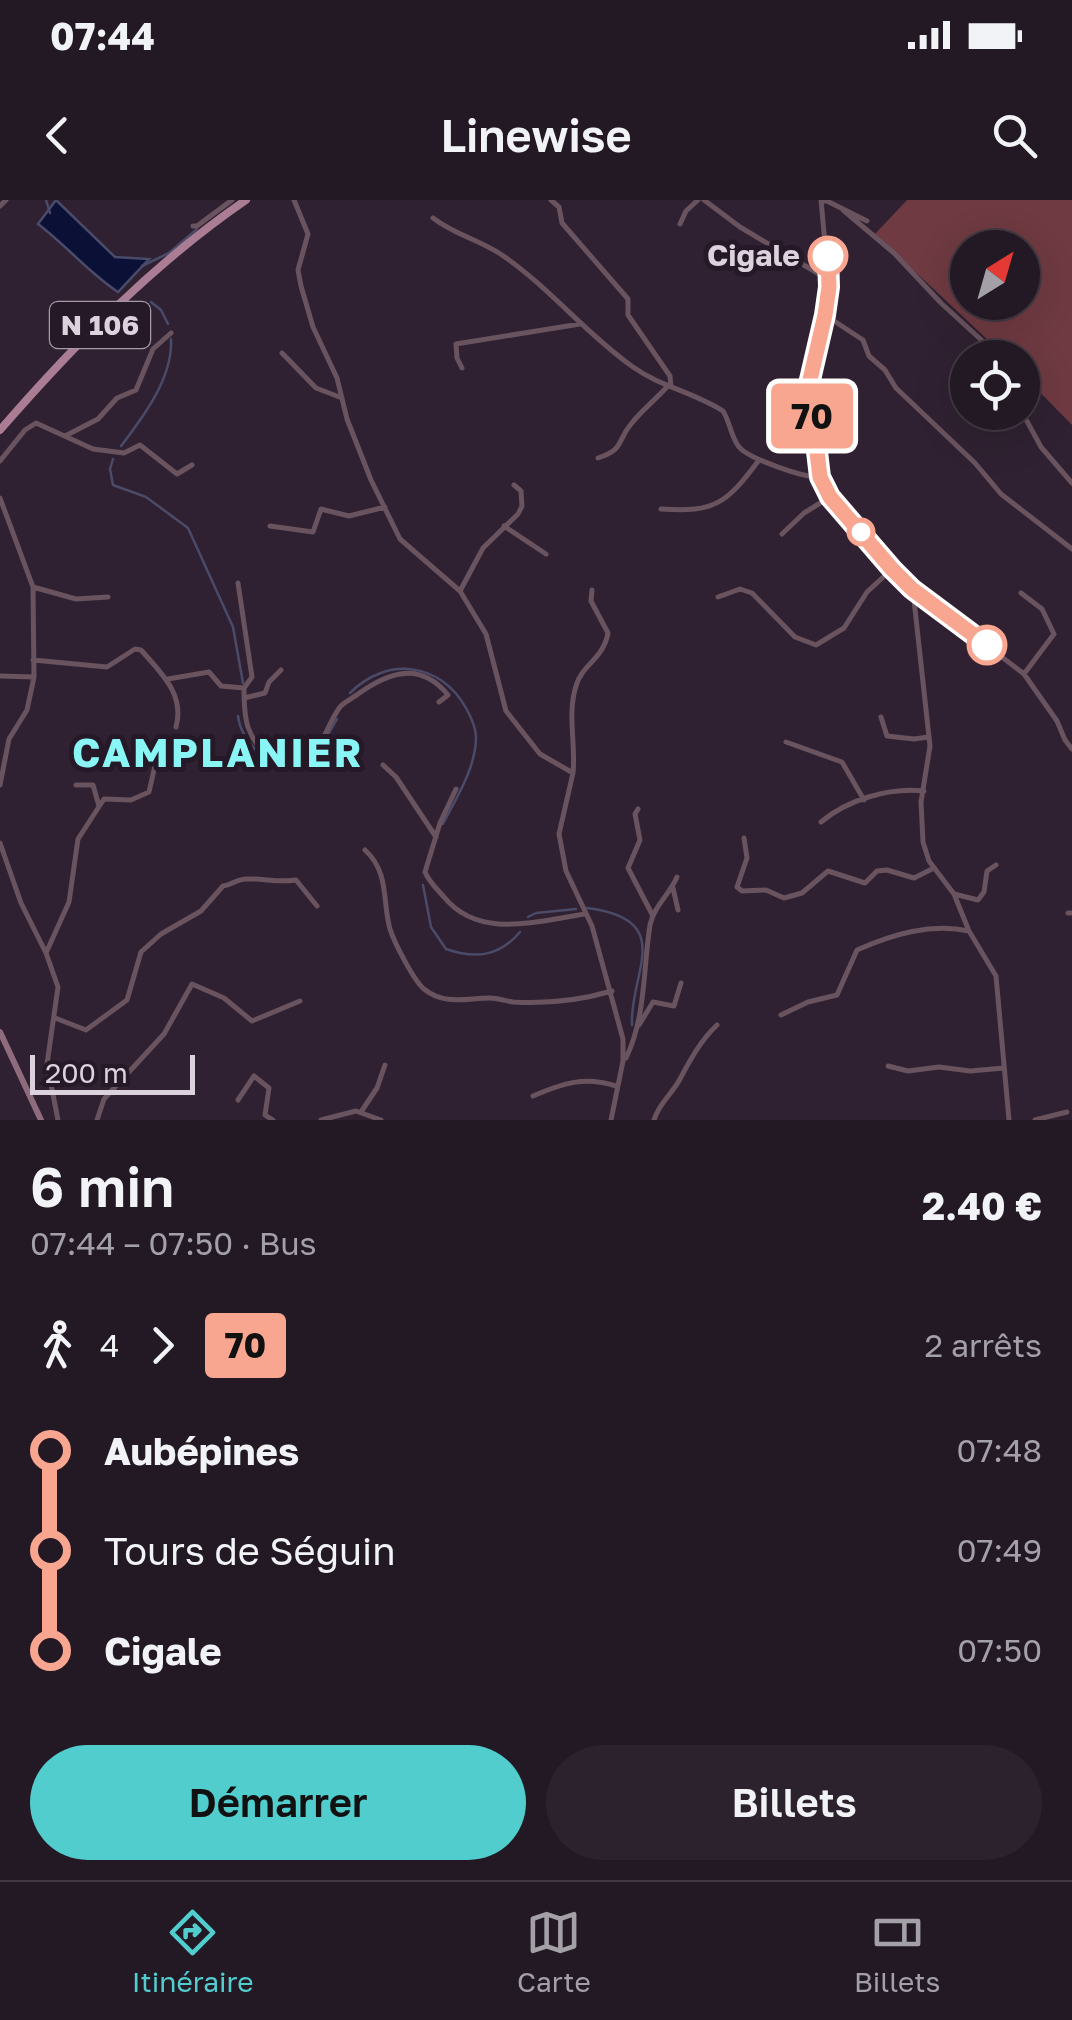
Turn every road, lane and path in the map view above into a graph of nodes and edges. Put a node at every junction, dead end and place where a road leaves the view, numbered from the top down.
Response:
1 (6, 200) edge
2 (232, 200) edge
3 (246, 200) edge
4 (256, 200) edge
5 (294, 200) edge
6 (551, 200) edge
7 (701, 200) edge
8 (822, 200) edge
9 (0, 206) edge
10 (843, 210) junction
11 (434, 218) dead end
12 (867, 221) dead end
13 (680, 224) dead end
14 (193, 226) dead end
15 (176, 256) junction
16 (829, 280) junction
17 (825, 315) junction
18 (580, 324) junction
19 (171, 333) dead end
20 (981, 340) edge
21 (282, 353) dead end
22 (462, 368) dead end
23 (669, 387) junction
24 (28, 398) junction
25 (342, 398) junction
26 (0, 430) edge
27 (1032, 430) edge
28 (65, 436) junction
29 (0, 438) edge
30 (598, 458) dead end
31 (759, 460) junction
32 (0, 461) edge
33 (192, 465) dead end
34 (820, 477) junction
35 (1072, 483) edge
36 (514, 485) dead end
37 (830, 497) junction
38 (0, 498) edge
39 (385, 506) junction
40 (662, 509) dead end
41 (270, 526) dead end
42 (504, 526) junction
43 (782, 534) dead end
44 (1072, 550) edge
45 (546, 554) dead end
46 (892, 569) junction
47 (238, 583) dead end
48 (33, 587) junction
49 (912, 589) junction
50 (592, 590) dead end
51 (460, 591) junction
52 (1021, 593) dead end
53 (108, 597) dead end
54 (718, 597) dead end
55 (34, 660) junction
56 (281, 670) dead end
57 (1024, 674) junction
58 (0, 676) edge
59 (34, 676) junction
60 (168, 680) junction
61 (241, 688) junction
62 (244, 698) junction
63 (439, 702) dead end
64 (881, 716) dead end
65 (176, 726) dead end
66 (929, 737) junction
67 (786, 742) dead end
68 (1072, 748) edge
69 (156, 761) dead end
70 (383, 766) dead end
71 (573, 773) junction
72 (0, 785) edge
73 (76, 785) dead end
74 (456, 788) dead end
75 (924, 791) junction
76 (864, 800) junction
77 (99, 806) junction
78 (638, 810) dead end
79 (820, 822) dead end
80 (436, 837) junction
81 (744, 838) dead end
82 (0, 842) edge
83 (366, 850) dead end
84 (996, 865) dead end
85 (934, 868) junction
86 (677, 877) dead end
87 (673, 887) junction
88 (954, 894) junction
89 (316, 906) dead end
90 (678, 910) dead end
91 (586, 914) junction
92 (653, 916) junction
93 (969, 932) junction
94 (46, 953) junction
95 (681, 983) dead end
96 (612, 992) junction
97 (300, 1000) dead end
98 (781, 1015) dead end
99 (55, 1018) junction
100 (717, 1025) dead end
101 (0, 1032) edge
102 (634, 1034) junction
103 (624, 1039) junction
104 (624, 1047) junction
105 (623, 1061) junction
106 (385, 1064) dead end
107 (888, 1066) dead end
108 (1004, 1068) junction
109 (617, 1086) junction
110 (533, 1096) dead end
111 (238, 1100) dead end
112 (361, 1112) junction
113 (1067, 1112) dead end
114 (42, 1120) edge
115 (58, 1120) edge
116 (97, 1120) edge
117 (273, 1120) edge
118 (321, 1120) edge
119 (381, 1120) edge
120 (610, 1120) edge
121 (654, 1120) edge
122 (1010, 1120) edge
123 (1035, 1120) edge

1 - 9 street
2 - 14 street
3 - 15 main road, N 106
4 - 15 main road, N 106
5 - 25 street
6 - 23 street
7 - 13 street
7 - 16 street
8 - 10 street
8 - 16 street
10 - 12 street
10 - 20 street
11 - 18 street
15 - 24 main road, N 106
16 - 17 street
17 - 34 street
17 - 44 street
18 - 22 street
18 - 23 street
19 - 28 street
21 - 25 street
23 - 30 street
23 - 31 street
24 - 26 main road, N 106
24 - 29 main road, N 106
25 - 39 street
27 - 35 street
28 - 32 street
28 - 33 street
31 - 34 street
31 - 40 street
34 - 37 street
36 - 42 street
37 - 43 street
37 - 46 street
38 - 48 street
39 - 41 street
39 - 51 street
42 - 45 street
42 - 51 street
46 - 49 street
46 - 54 street
47 - 61 street
48 - 53 street
48 - 55 street
49 - 57 street
49 - 66 street
50 - 71 street
51 - 71 street
52 - 57 street
55 - 59 street
55 - 60 street
56 - 62 street
57 - 68 street
58 - 59 street
59 - 72 street
60 - 61 street
60 - 65 street
61 - 62 street
62 - 63 street
64 - 66 street
66 - 75 street
67 - 76 street
69 - 77 street
70 - 80 street
71 - 91 street
73 - 77 street
74 - 80 street
75 - 76 street
75 - 85 street
76 - 79 street
77 - 94 street
78 - 92 street
80 - 91 street
81 - 85 street
82 - 94 street
83 - 96 street
84 - 88 street
85 - 88 street
86 - 87 street
87 - 90 street
87 - 92 street
88 - 93 street
89 - 99 street
91 - 96 street
92 - 102 street
93 - 98 street
93 - 108 street
94 - 99 street
95 - 102 street
96 - 103 street
97 - 116 street
99 - 115 street
100 - 121 street
101 - 114 main road
102 - 103 street
102 - 104 street
102 - 105 street
103 - 104 street
104 - 105 street
105 - 109 street
106 - 112 street
107 - 108 street
108 - 122 street
109 - 110 street
109 - 120 street
111 - 117 street
112 - 118 street
112 - 119 street
113 - 123 street

